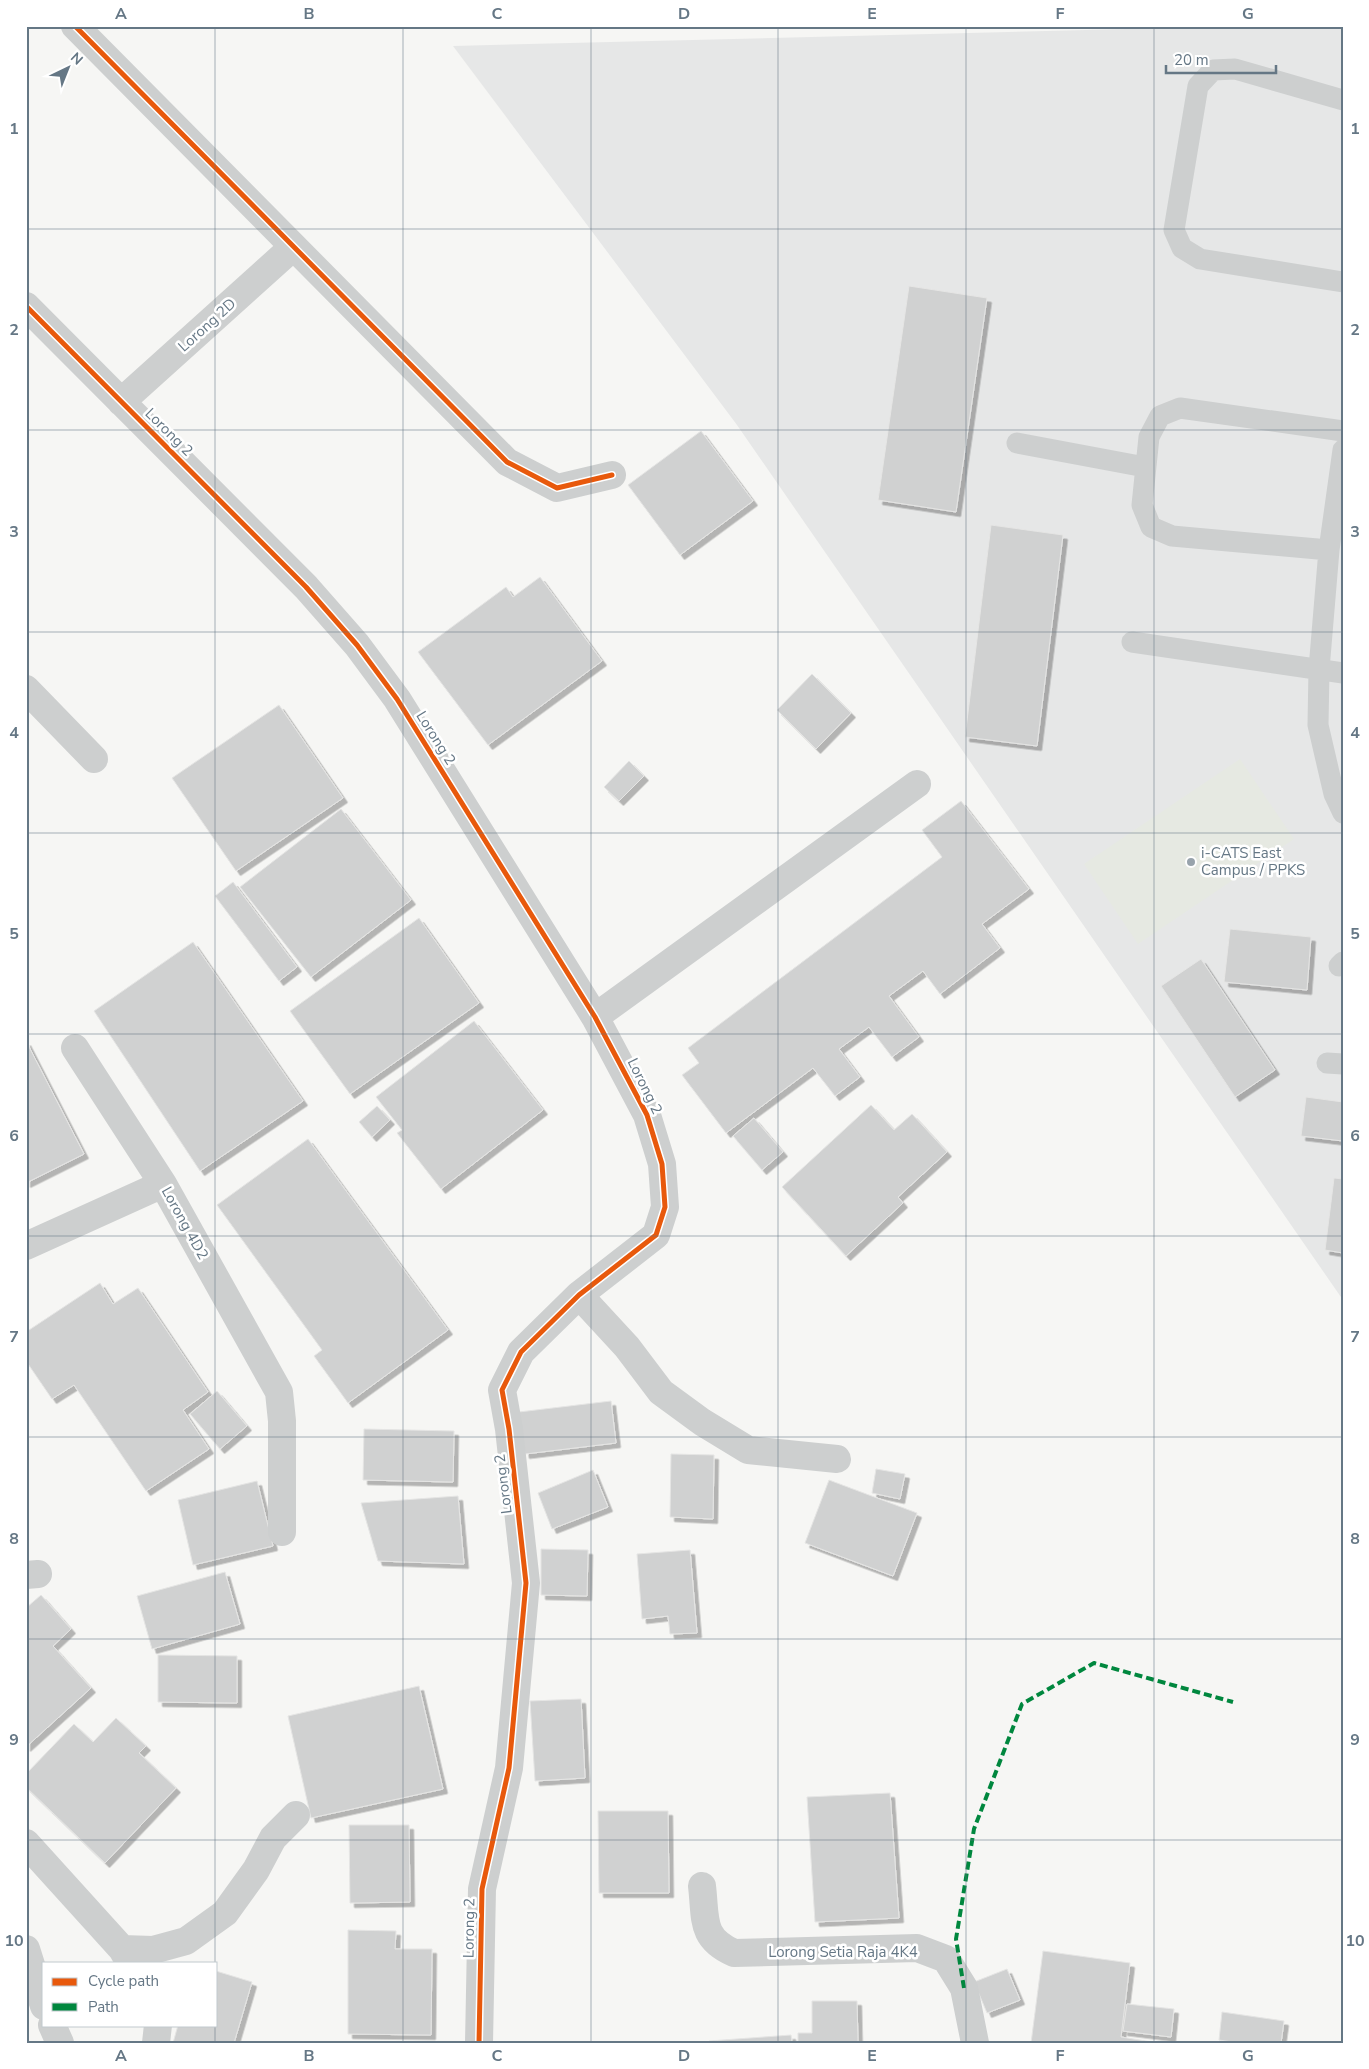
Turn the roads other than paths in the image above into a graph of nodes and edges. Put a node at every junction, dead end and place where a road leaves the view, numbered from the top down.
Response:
1 (75, 26) edge
2 (1343, 100) edge
3 (293, 247) junction
4 (1343, 282) edge
5 (26, 306) edge
6 (122, 402) junction
7 (1343, 431) edge
8 (1017, 442) dead end
9 (1343, 450) edge
10 (1146, 467) junction
11 (612, 475) dead end
12 (1329, 550) junction
13 (1132, 642) dead end
14 (1319, 668) junction
15 (1343, 673) edge
16 (26, 689) edge
17 (94, 759) dead end
18 (917, 784) dead end
19 (1343, 813) edge
20 (595, 1017) junction
21 (75, 1048) dead end
22 (163, 1184) junction
23 (26, 1246) edge
24 (579, 1295) junction
25 (837, 1459) dead end
26 (282, 1532) dead end
27 (296, 1815) dead end
28 (28, 1854) edge
29 (702, 1886) dead end
30 (26, 1949) edge
31 (126, 1956) edge
32 (42, 2000) edge
33 (52, 2026) edge
34 (158, 2026) edge
35 (60, 2043) edge
36 (156, 2043) edge
37 (479, 2043) edge
38 (975, 2043) edge

1 - 3 street
2 - 4 lane
3 - 6 street, Lorong 2D
3 - 11 street
5 - 6 street, Lorong 2
6 - 20 street, Lorong 2
7 - 10 lane
8 - 10 lane
9 - 12 lane
10 - 12 lane
12 - 14 lane
13 - 14 lane
14 - 15 lane
14 - 19 lane
16 - 17 street
18 - 20 street
20 - 24 street, Lorong 2
21 - 22 street, Lorong 4D2
22 - 23 street
22 - 26 street, Lorong 4D2
24 - 25 street
24 - 37 street, Lorong 2
27 - 31 street
28 - 31 street
29 - 38 street, Lorong Setia Raja 4K4
30 - 32 street
33 - 35 street
34 - 36 street

